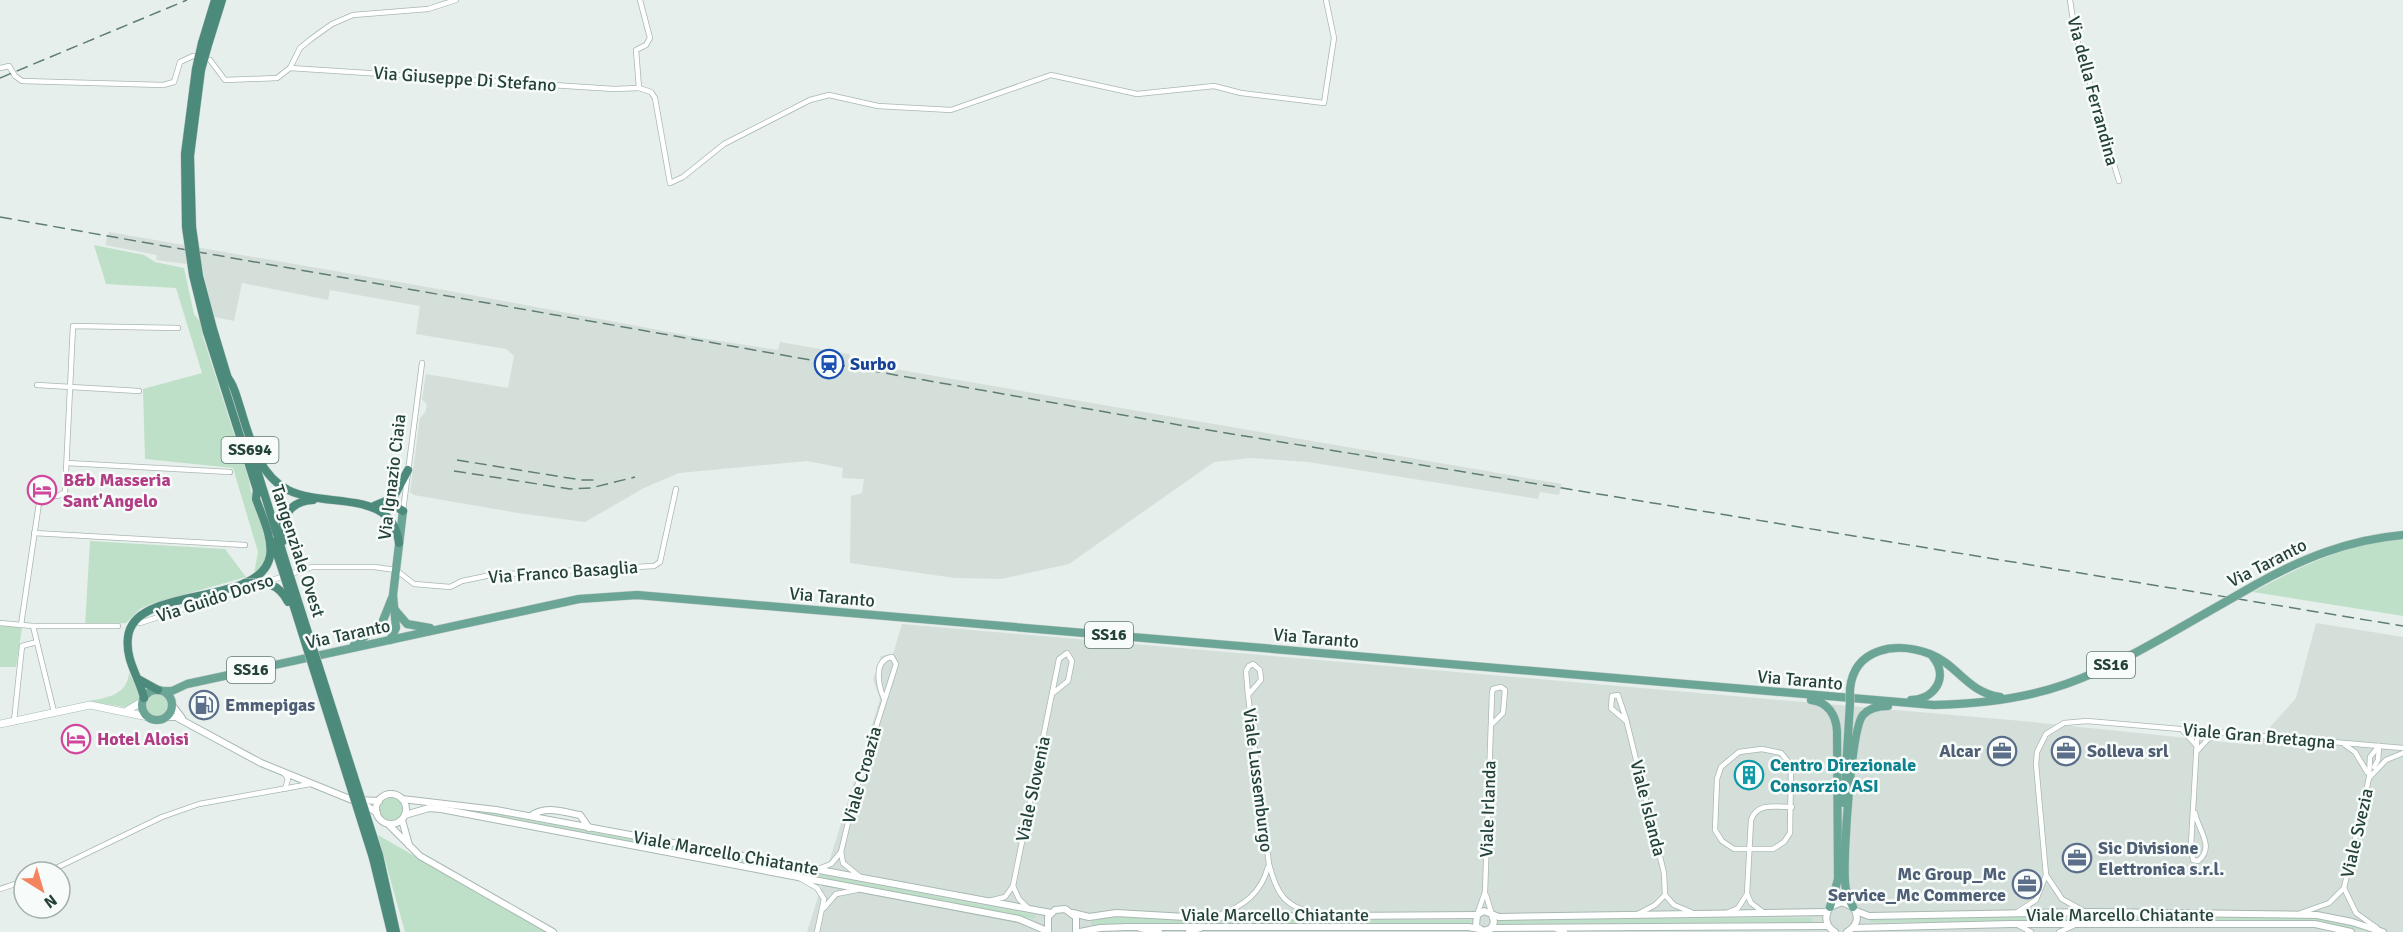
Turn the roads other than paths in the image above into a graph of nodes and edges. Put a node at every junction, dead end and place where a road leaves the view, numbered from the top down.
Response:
1 (456, 0) edge
2 (640, 0) edge
3 (1326, 0) edge
4 (2070, 0) edge
5 (218, 3) edge
6 (193, 56) dead end
7 (210, 60) dead end
8 (0, 68) edge
9 (290, 68) junction
10 (639, 88) junction
11 (2119, 181) dead end
12 (178, 328) dead end
13 (210, 330) junction
14 (422, 363) dead end
15 (228, 378) junction
16 (36, 385) dead end
17 (72, 388) junction
18 (139, 391) dead end
19 (67, 463) junction
20 (408, 470) junction
21 (230, 472) dead end
22 (676, 489) dead end
23 (257, 490) junction
24 (324, 500) junction
25 (383, 508) junction
26 (403, 511) junction
27 (34, 533) junction
28 (2403, 535) edge
29 (399, 543) junction
30 (245, 545) dead end
31 (287, 570) junction
32 (396, 570) junction
33 (245, 583) junction
34 (393, 595) junction
35 (394, 607) junction
36 (0, 623) edge
37 (140, 623) dead end
38 (382, 623) junction
39 (21, 625) junction
40 (33, 626) junction
41 (118, 626) dead end
42 (443, 628) junction
43 (390, 640) junction
44 (37, 642) junction
45 (348, 649) junction
46 (307, 651) junction
47 (1930, 654) junction
48 (137, 679) junction
49 (199, 681) junction
50 (160, 690) junction
51 (1053, 693) junction
52 (1778, 693) junction
53 (1248, 695) junction
54 (2008, 698) junction
55 (143, 699) junction
56 (884, 699) junction
57 (1892, 702) junction
58 (172, 703) junction
59 (1934, 705) junction
60 (119, 711) junction
61 (54, 712) junction
62 (148, 717) junction
63 (165, 717) junction
64 (14, 721) junction
65 (1626, 721) junction
66 (187, 723) junction
67 (0, 724) edge
68 (1491, 725) junction
69 (2181, 729) junction
70 (2202, 731) junction
71 (2223, 733) junction
72 (2342, 743) junction
73 (2379, 746) junction
74 (2198, 750) junction
75 (2403, 751) edge
76 (284, 773) junction
77 (2369, 778) junction
78 (310, 784) junction
79 (285, 789) junction
80 (402, 798) junction
81 (348, 800) junction
82 (379, 801) junction
83 (1792, 807) junction
84 (377, 813) junction
85 (2194, 813) junction
86 (531, 816) junction
87 (404, 817) junction
88 (388, 824) junction
89 (589, 828) junction
90 (1843, 832) junction
91 (411, 848) junction
92 (1749, 849) junction
93 (842, 852) junction
94 (376, 857) junction
95 (72, 860) edge
96 (1269, 864) junction
97 (814, 870) junction
98 (2046, 875) junction
99 (801, 879) junction
100 (867, 879) junction
101 (1013, 886) junction
102 (2344, 888) junction
103 (859, 890) junction
104 (1485, 892) junction
105 (1747, 894) junction
106 (1665, 895) junction
107 (983, 902) junction
108 (824, 908) junction
109 (1828, 909) junction
110 (1855, 909) junction
111 (1030, 910) junction
112 (2091, 912) junction
113 (1051, 913) junction
114 (1073, 913) junction
115 (1769, 914) junction
116 (1324, 915) junction
117 (1477, 915) junction
118 (1492, 915) junction
119 (1636, 915) junction
120 (1697, 915) junction
121 (1722, 915) junction
122 (2013, 915) junction
123 (2292, 915) junction
124 (1216, 916) junction
125 (2016, 924) junction
126 (2080, 924) junction
127 (1638, 926) junction
128 (1666, 926) junction
129 (1696, 926) junction
130 (1128, 927) junction
131 (1205, 927) junction
132 (1337, 927) junction
133 (1393, 927) junction
134 (1551, 927) junction
135 (1491, 928) junction
136 (1479, 929) junction
137 (395, 930) edge
138 (1832, 930) edge
139 (1048, 931) edge
140 (1849, 931) edge
141 (553, 932) edge
142 (817, 932) edge
143 (1078, 932) edge
144 (1160, 932) edge
145 (1188, 932) edge
146 (1347, 932) edge
147 (1373, 932) edge
148 (1565, 932) edge
149 (1621, 932) edge
150 (1674, 932) edge
151 (1686, 932) edge
152 (2031, 932) edge
153 (2059, 932) edge
154 (2351, 932) edge
155 (2384, 932) edge

1 - 9 street
2 - 10 street
3 - 10 street
4 - 11 street, Via della Ferrandina
5 - 13 highway, Tangenziale Ovest / SS694, bridge
6 - 8 street
7 - 9 street
9 - 10 street, Via Giuseppe Di Stefano
12 - 17 street
13 - 15 highway, Tangenziale Ovest / SS694
13 - 23 highway, Tangenziale Ovest / SS694
14 - 20 street, Via Ignazio Ciaia
15 - 24 highway
15 - 31 highway, Tangenziale Ovest / SS694
16 - 17 street
17 - 18 street
17 - 19 street
19 - 21 street
19 - 27 street
20 - 25 highway
20 - 26 street, Via Ignazio Ciaia
22 - 32 street, Via Franco Basaglia
23 - 31 highway, Tangenziale Ovest / SS694
23 - 33 highway
24 - 25 highway
24 - 31 highway
25 - 26 highway
25 - 29 highway
26 - 29 main road, Via Ignazio Ciaia
27 - 30 street
27 - 39 street
28 - 54 main road, Via Taranto / SS16, bridge
29 - 32 main road, Via Ignazio Ciaia
31 - 46 highway, Tangenziale Ovest / SS694, bridge
31 - 94 highway, Tangenziale Ovest / SS694, bridge
32 - 34 main road, Via Ignazio Ciaia
32 - 37 street, Via Guido Dorso
33 - 46 highway, bridge
33 - 48 highway
34 - 35 main road, Via Ignazio Ciaia
34 - 38 main road, Via Ignazio Ciaia
35 - 42 main road
35 - 43 main road, Via Ignazio Ciaia
36 - 39 street
38 - 43 main road
38 - 45 main road
39 - 40 street
40 - 41 street
40 - 44 street
42 - 43 main road, Via Taranto / SS16
42 - 52 main road, Via Taranto / SS16
43 - 45 main road, Via Taranto / SS16
44 - 61 street
44 - 64 street
45 - 49 main road, Via Taranto / SS16
46 - 94 highway, Tangenziale Ovest / SS694, bridge
47 - 54 main road
47 - 57 main road
47 - 90 main road, bridge
48 - 50 highway
48 - 55 highway
49 - 50 main road, Via Taranto
49 - 58 main road, Via Taranto
50 - 55 main road, Via Taranto
50 - 58 main road
51 - 51 street, Viale Slovenia
51 - 101 street, Viale Slovenia
52 - 57 main road, Via Taranto / SS16
52 - 90 main road
53 - 53 street, Viale Lussemburgo
53 - 96 street, Viale Lussemburgo
54 - 59 main road, Via Taranto / SS16
55 - 60 main road, Via Taranto
55 - 62 main road
56 - 56 street, Viale Croazia
56 - 93 street, Viale Croazia
57 - 59 main road, Via Taranto / SS16
58 - 63 main road, Via Taranto
58 - 66 street
59 - 90 main road
60 - 61 main road
60 - 62 main road
61 - 64 main road
62 - 63 main road
63 - 66 street
64 - 67 main road
65 - 65 street, Viale Islanda
65 - 106 street, Viale Islanda
66 - 76 street
68 - 68 street, Viale Irlanda
68 - 104 street, Viale Irlanda
69 - 70 street, Viale Gran Bretagna
69 - 74 street
69 - 98 street, Viale Gran Bretagna
70 - 71 street, Viale Gran Bretagna
70 - 74 street
71 - 72 street, Viale Gran Bretagna
71 - 74 street
72 - 73 street, Viale Gran Bretagna
72 - 77 street, Viale Svezia
73 - 75 street, Viale Gran Bretagna
73 - 77 street, Viale Svezia
73 - 77 street, Viale Svezia
74 - 85 street
75 - 77 street, Viale Svezia
76 - 78 street
76 - 79 street
77 - 102 street, Viale Svezia
78 - 79 street
78 - 81 street
79 - 95 street
80 - 82 street, Viale Marcello Chiatante
80 - 86 street, Viale Marcello Chiatante
80 - 87 street
81 - 82 street, Viale Marcello Chiatante
81 - 84 street
82 - 84 street
83 - 92 street
83 - 92 street
83 - 92 street
84 - 88 street
85 - 85 street
86 - 89 street, Viale Marcello Chiatante
86 - 89 street
87 - 88 street, Viale Marcello Chiatante
87 - 91 street
87 - 99 street, Viale Marcello Chiatante
88 - 91 street
89 - 97 street, Viale Marcello Chiatante
90 - 109 main road
90 - 110 main road
91 - 141 street
92 - 105 street
93 - 97 street
93 - 100 street
94 - 137 highway, Tangenziale Ovest / SS694
96 - 116 street, Viale Lussemburgo
96 - 124 street, Viale Lussemburgo
97 - 100 street, Viale Marcello Chiatante
98 - 112 street
98 - 122 street
99 - 103 street, Viale Marcello Chiatante
99 - 108 street
100 - 107 street, Viale Marcello Chiatante
101 - 107 street
101 - 111 street
102 - 123 street, Viale Svezia
102 - 155 street, Viale Svezia
103 - 108 street
103 - 139 street, Viale Marcello Chiatante
104 - 117 street, Viale Irlanda
104 - 118 street, Viale Irlanda
105 - 115 street
105 - 121 street
106 - 119 street
106 - 120 street
107 - 111 street, Viale Marcello Chiatante
108 - 142 street
109 - 110 street, Viale Marcello Chiatante
109 - 115 street, Viale Marcello Chiatante
109 - 138 street, Viale Marcello Chiatante
110 - 122 street, Viale Marcello Chiatante
110 - 140 street, Viale Marcello Chiatante
111 - 113 street, Viale Marcello Chiatante
112 - 122 street, Viale Marcello Chiatante
112 - 123 street, Viale Marcello Chiatante
113 - 114 street, Viale Marcello Chiatante
113 - 139 street, Viale Marcello Chiatante
114 - 124 street, Viale Marcello Chiatante
114 - 143 street, Viale Marcello Chiatante
115 - 121 street, Viale Marcello Chiatante
116 - 117 street, Viale Marcello Chiatante
116 - 124 street, Viale Marcello Chiatante
117 - 118 street, Viale Marcello Chiatante
117 - 136 street
118 - 119 street, Viale Marcello Chiatante
118 - 135 street
119 - 120 street, Viale Marcello Chiatante
120 - 121 street, Viale Marcello Chiatante
123 - 155 street, Viale Marcello Chiatante
125 - 126 street, Viale Marcello Chiatante
125 - 140 street, Viale Marcello Chiatante
125 - 152 street
126 - 153 street
126 - 154 street, Viale Marcello Chiatante
127 - 128 street, Viale Marcello Chiatante
127 - 134 street, Viale Marcello Chiatante
127 - 149 street
128 - 129 street, Viale Marcello Chiatante
128 - 150 street
129 - 138 street, Viale Marcello Chiatante
129 - 151 street
130 - 131 street, Viale Marcello Chiatante
130 - 143 street, Viale Marcello Chiatante
130 - 144 street
131 - 132 street, Viale Marcello Chiatante
131 - 145 street
132 - 133 street, Viale Marcello Chiatante
132 - 146 street
133 - 136 street, Viale Marcello Chiatante
133 - 147 street
134 - 135 street, Viale Marcello Chiatante
134 - 148 street
135 - 136 street, Viale Marcello Chiatante

